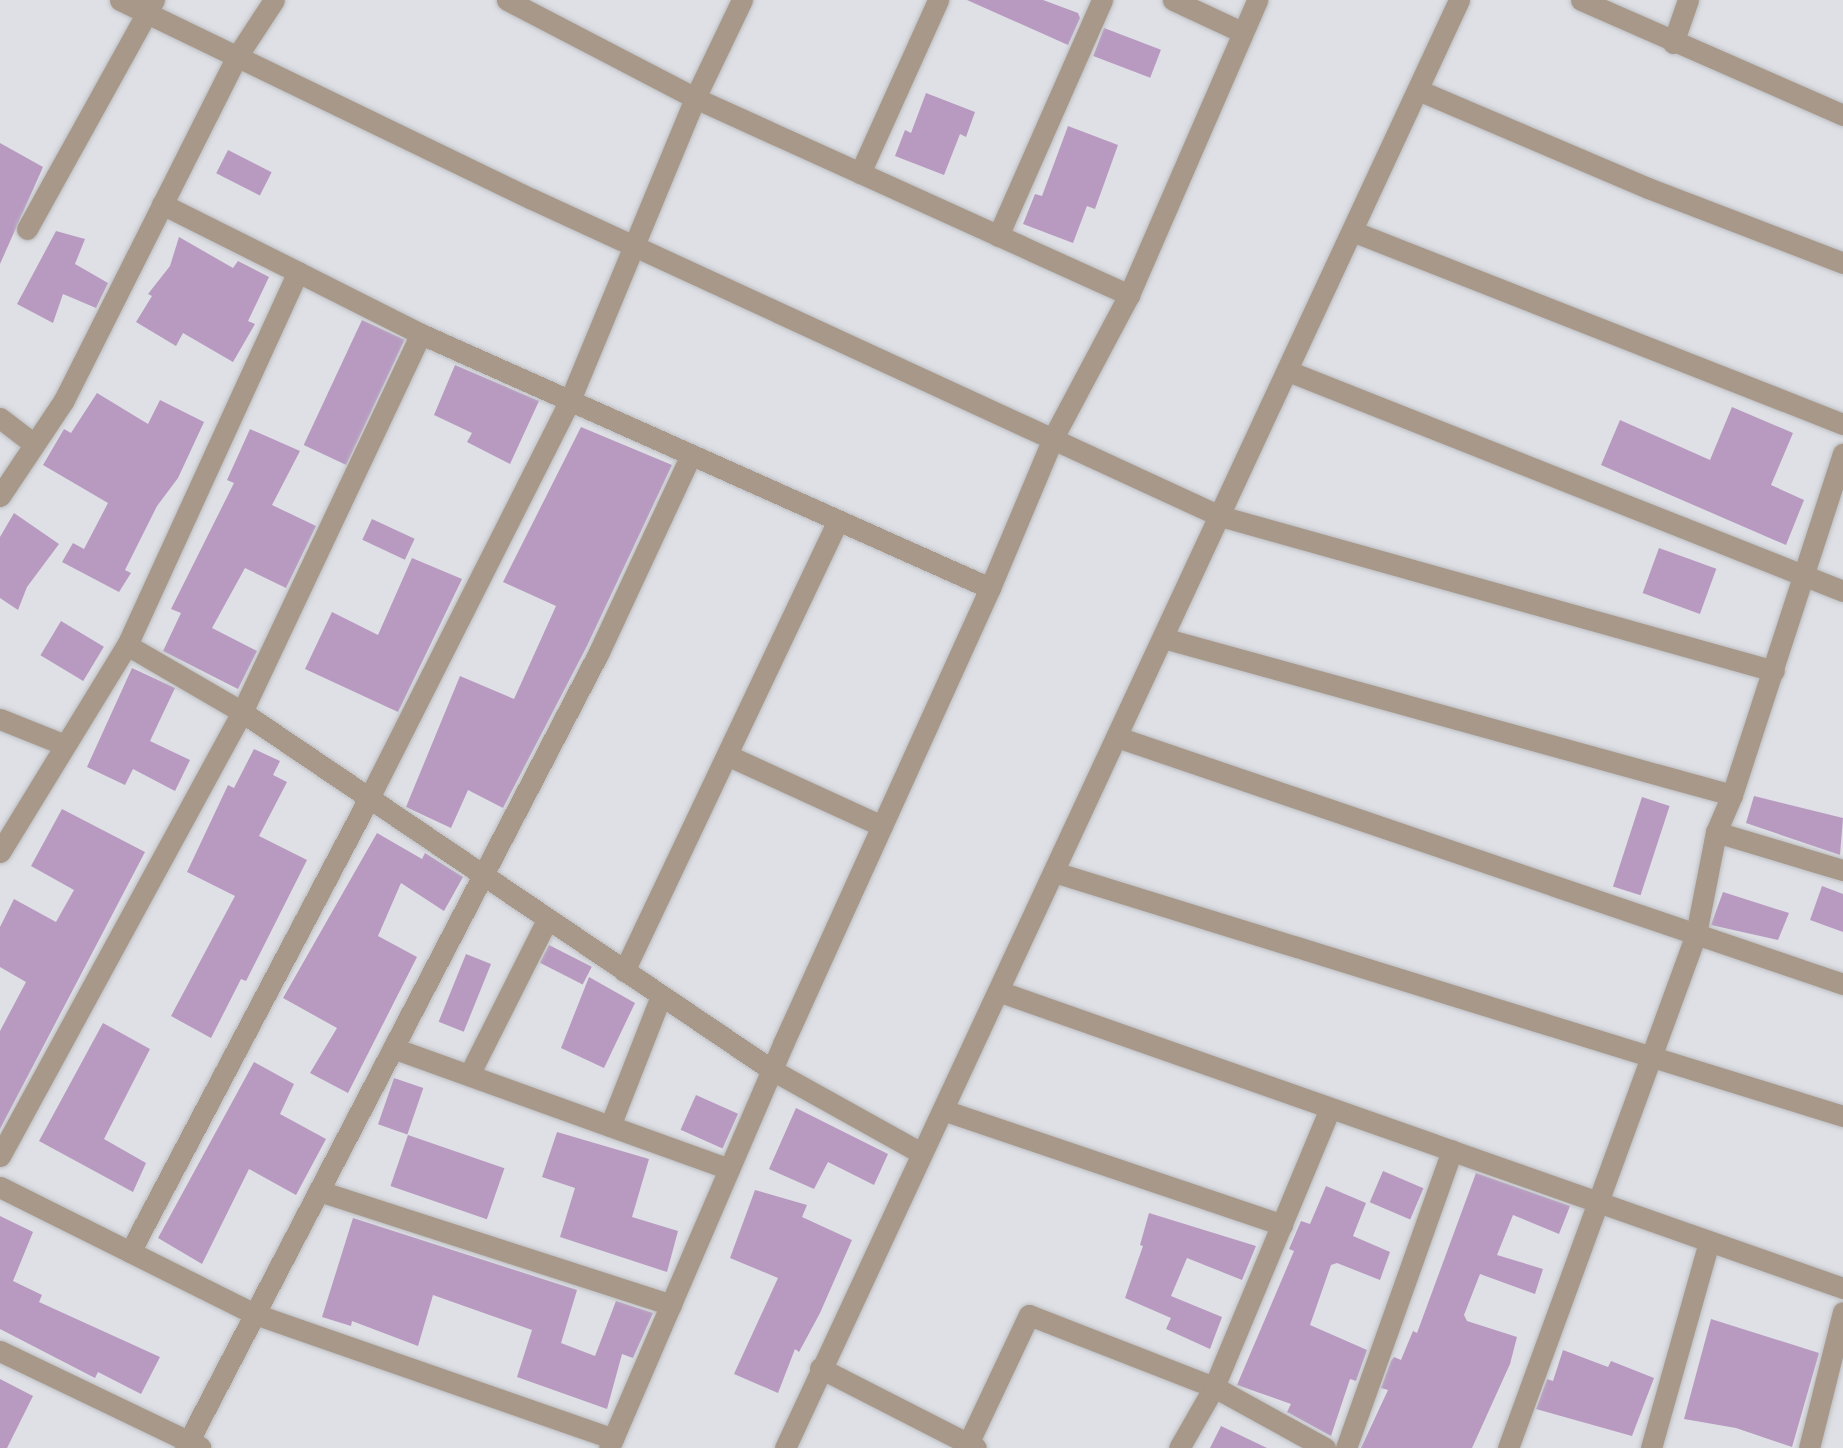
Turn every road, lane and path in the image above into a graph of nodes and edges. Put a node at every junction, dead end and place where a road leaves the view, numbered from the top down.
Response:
1 (120, 0) edge
2 (274, 0) edge
3 (508, 0) edge
4 (742, 0) edge
5 (939, 0) edge
6 (1102, 0) edge
7 (1172, 0) edge
8 (1257, 0) edge
9 (1459, 0) edge
10 (1581, 0) edge
11 (1688, 0) edge
12 (151, 7) edge
13 (1242, 32) junction
14 (1673, 43) junction
15 (236, 58) junction
16 (1418, 90) junction
17 (695, 97) junction
18 (1843, 115) edge
19 (860, 173) junction
20 (162, 204) junction
21 (27, 229) dead end
22 (1352, 231) junction
23 (998, 236) junction
24 (633, 246) junction
25 (1843, 263) edge
26 (298, 272) junction
27 (1129, 295) junction
28 (421, 334) junction
29 (1288, 371) junction
30 (570, 400) junction
31 (0, 418) edge
32 (1843, 424) edge
33 (1054, 436) junction
34 (34, 444) junction
35 (1843, 454) edge
36 (691, 455) junction
37 (0, 496) edge
38 (1220, 516) junction
39 (838, 520) junction
40 (1802, 576) junction
41 (990, 588) junction
42 (1843, 591) edge
43 (1163, 638) junction
44 (127, 646) junction
45 (1774, 671) junction
46 (242, 712) junction
47 (0, 719) edge
48 (1117, 737) junction
49 (65, 746) junction
50 (729, 756) junction
51 (1732, 795) junction
52 (370, 796) junction
53 (882, 826) junction
54 (1716, 832) junction
55 (0, 852) edge
56 (1843, 870) edge
57 (1054, 872) junction
58 (482, 876) junction
59 (547, 920) junction
60 (1696, 934) junction
61 (624, 971) junction
62 (1843, 984) edge
63 (998, 991) junction
64 (661, 996) junction
65 (393, 1048) junction
66 (1654, 1058) junction
67 (772, 1070) junction
68 (469, 1075) junction
69 (1330, 1109) junction
70 (943, 1110) junction
71 (1843, 1116) edge
72 (610, 1126) junction
73 (1452, 1150) junction
74 (922, 1153) junction
75 (0, 1156) edge
76 (729, 1169) junction
77 (0, 1187) edge
78 (319, 1191) junction
79 (1599, 1202) junction
80 (1282, 1225) junction
81 (1709, 1242) junction
82 (130, 1252) junction
83 (1843, 1288) edge
84 (671, 1305) junction
85 (1843, 1312) edge
86 (255, 1314) junction
87 (0, 1350) edge
88 (820, 1368) junction
89 (1214, 1387) junction
90 (611, 1443) edge
91 (192, 1446) edge
92 (970, 1447) edge
93 (785, 1448) edge
94 (1179, 1448) edge
95 (1325, 1448) edge
96 (1346, 1448) edge
97 (1508, 1448) edge
98 (1651, 1448) edge
99 (1810, 1448) edge

1 - 12 street
2 - 15 street
3 - 17 street
4 - 17 street
5 - 19 street
6 - 23 street
7 - 13 street
8 - 13 street
9 - 16 street
10 - 14 street
11 - 14 street
12 - 15 street
12 - 21 street
13 - 27 street
14 - 18 street
15 - 20 street
15 - 24 street
16 - 22 street
16 - 25 street
17 - 19 street
17 - 24 street
19 - 23 street
20 - 26 street
20 - 34 street
22 - 29 street
22 - 32 street
23 - 27 street
24 - 30 street
24 - 33 street
26 - 28 street
26 - 44 street
27 - 33 street
28 - 30 street
28 - 46 street
29 - 38 street
29 - 40 street
30 - 36 street
30 - 52 street
31 - 34 street
33 - 38 street
33 - 41 street
34 - 37 street
35 - 40 street
36 - 39 street
36 - 58 street
38 - 43 street
38 - 45 street
39 - 41 street
39 - 50 street
40 - 42 street
40 - 45 street
41 - 53 street
43 - 48 street
43 - 51 street
44 - 46 street
44 - 49 street
45 - 51 street
46 - 52 street
46 - 75 street
47 - 49 street
48 - 57 street
48 - 60 street
49 - 55 street
50 - 53 street
50 - 61 street
51 - 54 street
52 - 58 street
52 - 82 street
53 - 67 street
54 - 56 street
54 - 60 street
57 - 63 street
57 - 66 street
58 - 59 street
58 - 65 street
59 - 61 street
59 - 68 street
60 - 62 street
60 - 66 street
61 - 64 street
63 - 69 street
63 - 70 street
64 - 67 street
64 - 72 street
65 - 68 street
65 - 78 street
66 - 71 street
66 - 79 street
67 - 74 street
67 - 76 street
68 - 72 street
69 - 73 street
69 - 80 street
70 - 74 street
70 - 80 street
72 - 76 street
73 - 79 street
73 - 96 street
74 - 88 street
76 - 84 street
77 - 82 street
78 - 84 street
78 - 86 street
79 - 81 street
79 - 97 street
80 - 89 street
81 - 83 street
81 - 98 street
82 - 86 street
84 - 90 street
85 - 99 street
86 - 90 street
86 - 91 street
87 - 91 street
88 - 92 street
88 - 93 street
89 - 92 street
89 - 94 street
89 - 95 street

